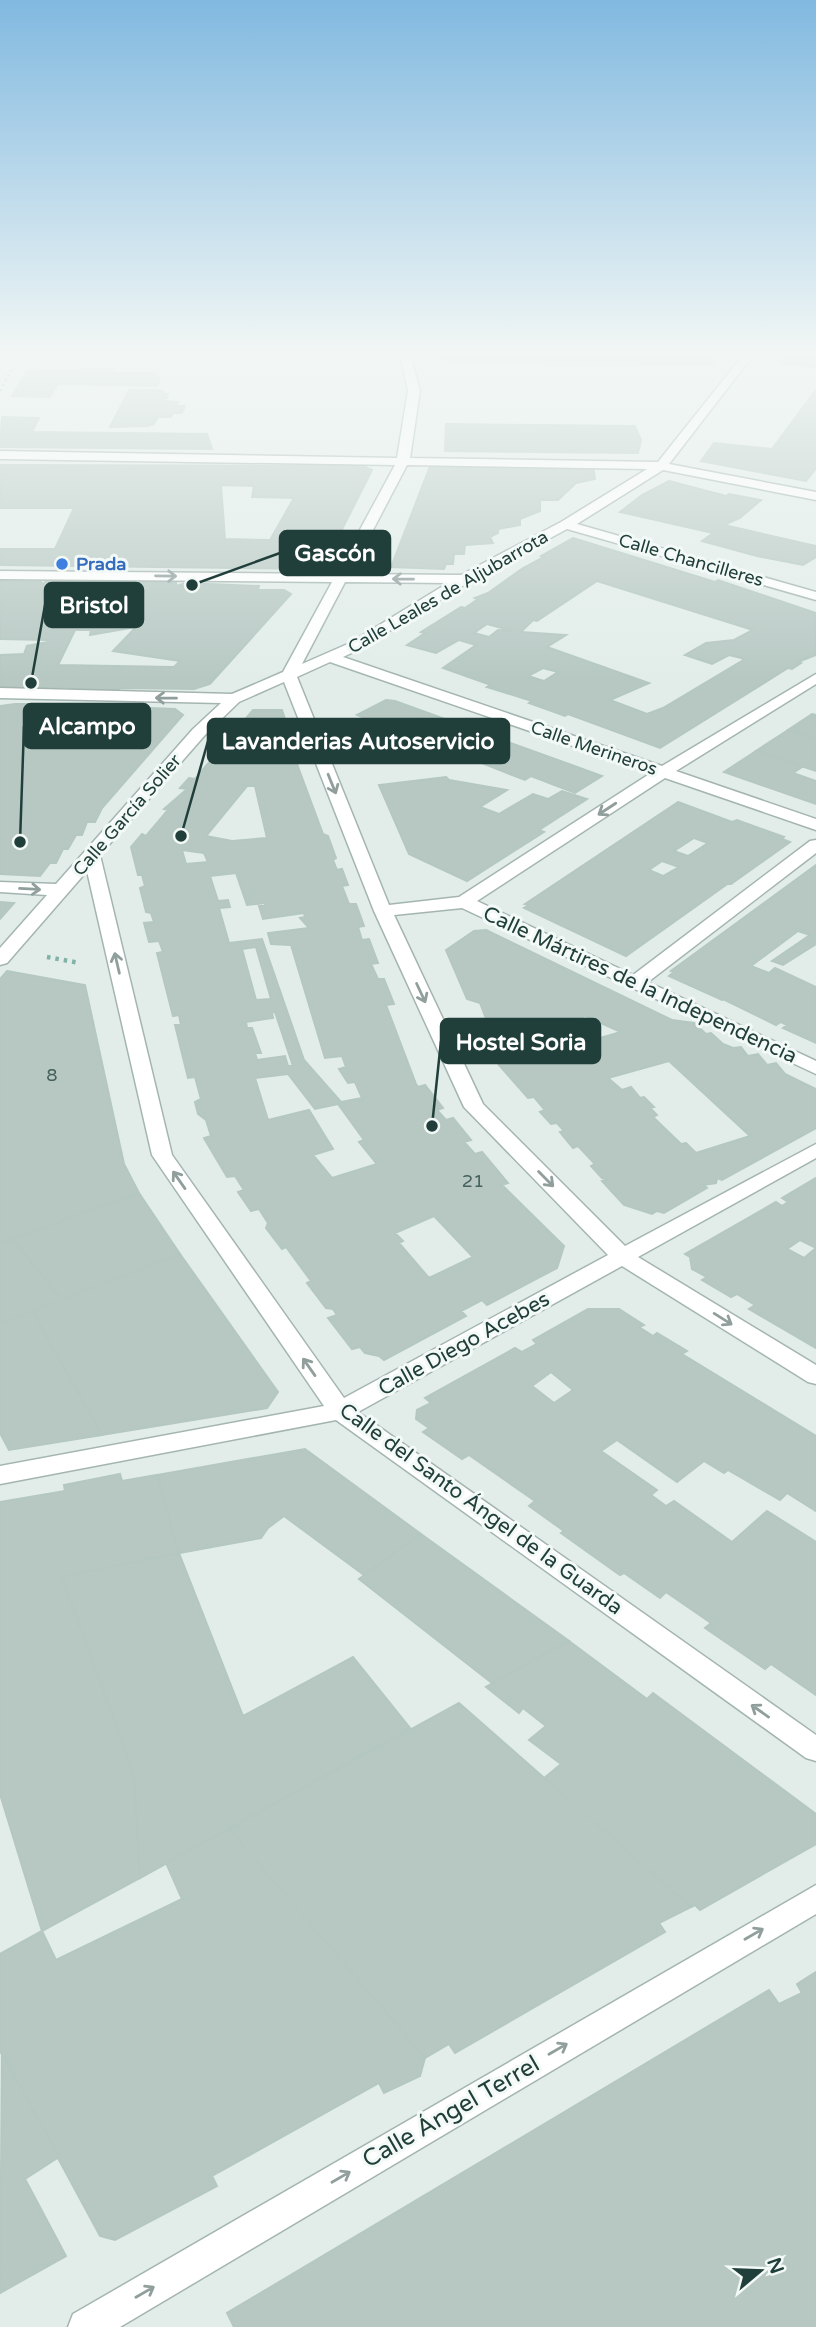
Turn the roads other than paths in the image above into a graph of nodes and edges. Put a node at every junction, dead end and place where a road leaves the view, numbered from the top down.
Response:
1 (402, 463) edge
2 (485, 463) edge
3 (664, 463) edge
4 (661, 466) junction
5 (814, 491) edge
6 (566, 524) junction
7 (0, 575) edge
8 (341, 578) junction
9 (464, 579) junction
10 (816, 596) edge
11 (332, 658) junction
12 (289, 675) junction
13 (816, 678) edge
14 (0, 694) edge
15 (234, 699) junction
16 (664, 772) junction
17 (816, 825) edge
18 (816, 845) edge
19 (92, 856) junction
20 (0, 887) edge
21 (61, 890) junction
22 (464, 902) junction
23 (383, 911) junction
24 (5, 954) edge
25 (635, 983) junction
26 (816, 1068) edge
27 (816, 1150) edge
28 (623, 1257) junction
29 (816, 1376) edge
30 (340, 1411) junction
31 (0, 1475) edge
32 (816, 1750) edge
33 (816, 1898) edge
34 (86, 2327) edge

1 - 8 street
2 - 4 street
3 - 4 street, Calle Leales de Aljubarrota
4 - 5 street
4 - 6 street, Calle Leales de Aljubarrota
6 - 9 street, Calle Leales de Aljubarrota
6 - 10 street, Calle Chancilleres
7 -> 8 street
9 -> 8 street
8 - 12 street
9 - 11 street, Calle Leales de Aljubarrota
11 - 12 street, Calle Leales de Aljubarrota
11 - 16 street, Calle Merineros
12 - 15 street, Calle García Solier
12 -> 23 street
13 - 16 street
15 -> 14 street
15 - 19 street, Calle García Solier
16 - 17 street, Calle Merineros
16 -> 22 street
18 - 25 street
19 - 21 street, Calle García Solier
30 -> 19 street, Calle del Santo Ángel de la Guarda
20 -> 21 street
21 - 24 street, Calle García Solier
22 - 23 street
22 - 25 street, Calle Mártires de la Independencia
23 -> 28 street
25 - 26 street, Calle Mártires de la Independencia
27 - 28 street, Calle Diego Acebes
28 -> 29 street
28 - 30 street, Calle Diego Acebes
30 - 31 street, Calle Diego Acebes
32 -> 30 street, Calle del Santo Ángel de la Guarda
34 -> 33 street, Calle Ángel Terrel

